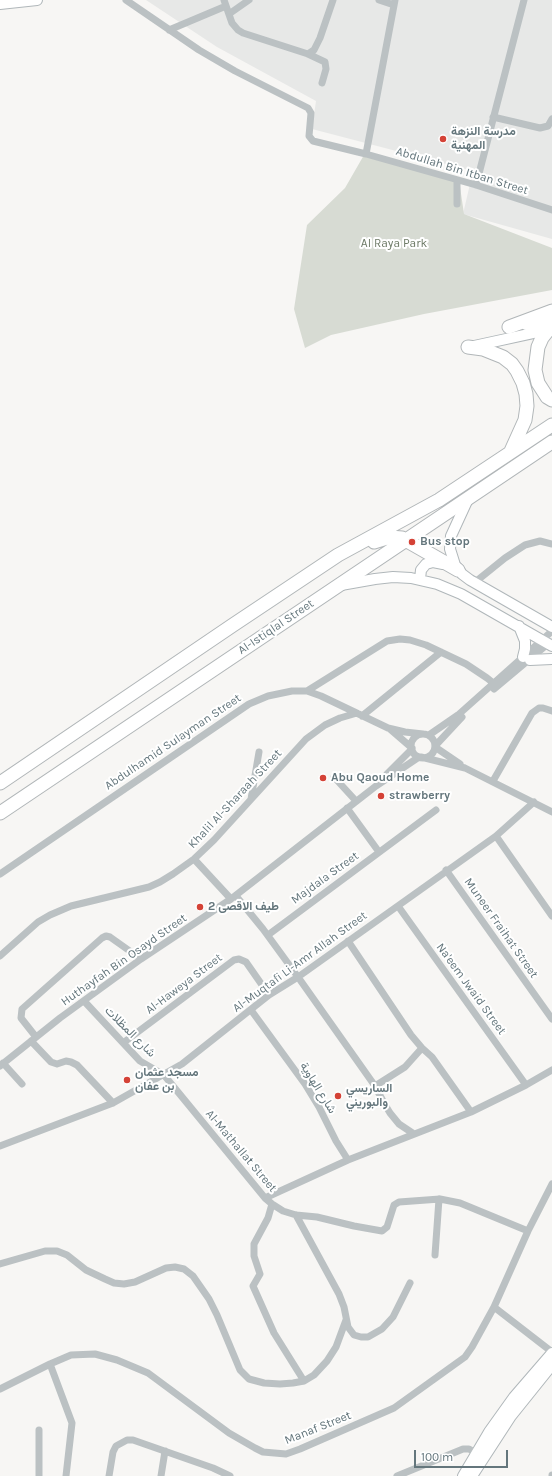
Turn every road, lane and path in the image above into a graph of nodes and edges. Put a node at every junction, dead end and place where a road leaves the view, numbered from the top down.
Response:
1 (37, 0) edge
2 (126, 0) edge
3 (249, 0) edge
4 (333, 0) edge
5 (379, 0) edge
6 (524, 0) edge
7 (394, 2) edge
8 (225, 3) edge
9 (0, 4) edge
10 (228, 14) junction
11 (169, 30) junction
12 (308, 54) junction
13 (322, 83) dead end
14 (493, 117) junction
15 (552, 119) edge
16 (366, 154) junction
17 (457, 180) junction
18 (476, 185) junction
19 (457, 204) dead end
20 (552, 210) edge
21 (552, 311) edge
22 (509, 327) joint
23 (551, 327) edge
24 (468, 347) joint
25 (552, 400) edge
26 (552, 425) edge
27 (552, 442) edge
28 (511, 452) junction
29 (468, 498) junction
30 (407, 540) junction
31 (359, 543) junction
32 (552, 544) edge
33 (458, 570) junction
34 (420, 579) junction
35 (474, 583) junction
36 (338, 586) junction
37 (518, 626) junction
38 (552, 628) edge
39 (552, 631) edge
40 (549, 642) edge
41 (441, 652) junction
42 (526, 658) junction
43 (552, 659) edge
44 (496, 685) junction
45 (307, 691) junction
46 (552, 711) edge
47 (360, 714) junction
48 (388, 728) junction
49 (426, 735) junction
50 (435, 746) junction
51 (412, 749) junction
52 (259, 752) dead end
53 (420, 757) junction
54 (465, 768) junction
55 (334, 777) dead end
56 (493, 781) junction
57 (0, 783) edge
58 (376, 786) junction
59 (251, 799) junction
60 (356, 800) junction
61 (534, 802) junction
62 (347, 808) junction
63 (436, 810) dead end
64 (552, 812) edge
65 (0, 813) edge
66 (496, 836) junction
67 (379, 852) junction
68 (194, 859) junction
69 (446, 870) junction
70 (0, 874) edge
71 (234, 898) junction
72 (398, 906) junction
73 (552, 916) edge
74 (268, 935) junction
75 (348, 941) junction
76 (0, 956) edge
77 (141, 959) junction
78 (298, 977) junction
79 (269, 995) junction
80 (84, 1001) junction
81 (251, 1010) junction
82 (552, 1019) edge
83 (34, 1039) junction
84 (123, 1043) junction
85 (422, 1048) junction
86 (2, 1064) edge
87 (552, 1070) edge
88 (164, 1075) junction
89 (22, 1084) dead end
90 (526, 1085) junction
91 (375, 1086) junction
92 (113, 1103) junction
93 (471, 1112) junction
94 (414, 1134) junction
95 (0, 1146) edge
96 (348, 1160) junction
97 (551, 1186) edge
98 (265, 1198) junction
99 (439, 1199) junction
100 (272, 1204) junction
101 (296, 1215) junction
102 (528, 1231) junction
103 (435, 1255) dead end
104 (0, 1264) edge
105 (410, 1283) dead end
106 (494, 1308) junction
107 (346, 1320) junction
108 (552, 1352) edge
109 (50, 1364) junction
110 (551, 1368) edge
111 (304, 1381) junction
112 (0, 1389) edge
113 (38, 1430) dead end
114 (165, 1451) junction
115 (476, 1454) junction
116 (213, 1468) junction
117 (39, 1476) edge
118 (66, 1476) edge
119 (109, 1476) edge
120 (160, 1476) edge
121 (212, 1476) edge
122 (230, 1476) edge
123 (397, 1476) edge
124 (463, 1476) edge
125 (472, 1476) edge

1 - 9 main road
2 - 11 street
3 - 10 street
4 - 12 street
5 - 7 street
6 - 14 street
7 - 16 street
8 - 10 street
8 - 11 street
10 - 12 street
11 - 16 street, Abdullah Bin Itban Street
12 - 13 street
14 - 15 street
14 - 18 street
16 - 17 street, Abdullah Bin Itban Street
17 - 18 street, Abdullah Bin Itban Street
17 - 19 street
18 - 20 street, Abdullah Bin Itban Street
21 - 22 highway
22 - 23 main road
23 - 24 main road
23 - 25 highway
24 - 28 highway
26 - 28 highway, Al-Istiqlal Street
27 - 29 highway, Al-Istiqlal Street
28 - 31 highway, Al-Istiqlal Street
29 - 30 highway, Al-Istiqlal Street
29 - 33 main road
30 - 31 highway
30 - 33 highway
30 - 36 highway, Al-Istiqlal Street
31 - 57 highway, Al-Istiqlal Street
32 - 35 street
33 - 34 main road
33 - 35 main road
34 - 36 main road
34 - 37 main road
35 - 38 main road
36 - 65 highway, Al-Istiqlal Street
37 - 40 main road
37 - 42 main road
39 - 40 street
40 - 42 street
41 - 44 street, Abdulhamid Sulayman Street
41 - 45 street, Abdulhamid Sulayman Street
41 - 47 street
42 - 43 main road
42 - 44 street
44 - 49 street
44 - 50 street
45 - 47 street
45 - 70 street, Abdulhamid Sulayman Street
46 - 56 street
47 - 48 street
47 - 59 street, Khalil Al-Sharaah Street
48 - 49 street
48 - 51 street
49 - 50 street
49 - 51 street
50 - 53 street
50 - 54 street
51 - 53 street
51 - 58 street, Huthayfah Bin Osayd Street
52 - 59 street
53 - 54 street
53 - 58 street, Huthayfah Bin Osayd Street
54 - 56 street
55 - 60 street
56 - 61 street
58 - 60 street, Huthayfah Bin Osayd Street
59 - 68 street, Khalil Al-Sharaah Street
60 - 62 street, Huthayfah Bin Osayd Street
61 - 64 street
61 - 66 street, Al-Muqtafi Li-Amr Allah Street
62 - 67 street
62 - 71 street, Huthayfah Bin Osayd Street
63 - 67 street, Majdala Street
66 - 69 street, Al-Muqtafi Li-Amr Allah Street
66 - 73 street
67 - 74 street, Majdala Street
68 - 71 street
68 - 76 street, Khalil Al-Sharaah Street
69 - 72 street, Al-Muqtafi Li-Amr Allah Street
69 - 82 street, Muneer Fraihat Street
71 - 74 street
71 - 77 street, Huthayfah Bin Osayd Street
72 - 75 street, Al-Muqtafi Li-Amr Allah Street
72 - 90 street, Na'eem Jwaid Street
74 - 78 street
75 - 78 street, Al-Muqtafi Li-Amr Allah Street
75 - 85 street
77 - 80 street, Huthayfah Bin Osayd Street
77 - 83 street
78 - 79 street, Al-Muqtafi Li-Amr Allah Street
78 - 91 street
79 - 81 street, Al-Muqtafi Li-Amr Allah Street
79 - 84 street, Al-Haweya Street
80 - 83 street, Huthayfah Bin Osayd Street
80 - 84 street, شارع المظلات
81 - 88 street, Al-Muqtafi Li-Amr Allah Street
81 - 96 street, شارع الهاوية
83 - 86 street, Huthayfah Bin Osayd Street
83 - 92 street
84 - 88 street, شارع المظلات
85 - 91 street
85 - 93 street
86 - 89 street
87 - 90 street
88 - 92 street, Al-Muqtafi Li-Amr Allah Street
88 - 98 street, Al-Mathallat Street
90 - 93 street
91 - 94 street
92 - 95 street, Al-Muqtafi Li-Amr Allah Street
93 - 94 street
94 - 96 street
96 - 98 street
97 - 102 street, Manaf Street
98 - 100 street, Al-Mathallat Street
99 - 101 street, Al-Mathallat Street
99 - 102 street
99 - 103 street
100 - 101 street, Al-Mathallat Street
100 - 111 street
101 - 107 street
102 - 106 street, Manaf Street
104 - 111 street
105 - 107 street
106 - 108 street
106 - 109 street, Manaf Street
107 - 111 street
108 - 115 main road
109 - 112 street, Manaf Street
109 - 118 street
110 - 125 main road
113 - 117 street
114 - 116 street
114 - 119 street
114 - 120 street
115 - 123 street
115 - 124 main road
116 - 121 street
116 - 122 street

